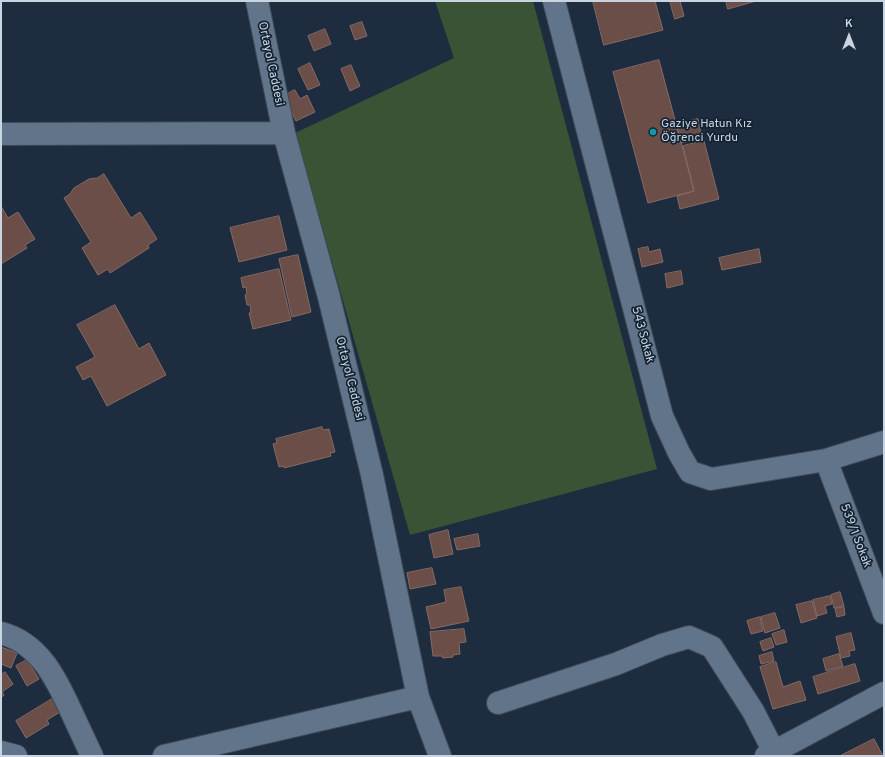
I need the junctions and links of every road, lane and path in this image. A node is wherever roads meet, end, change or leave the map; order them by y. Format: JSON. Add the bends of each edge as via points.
{"nodes":[{"id":1,"x":257,"y":1,"type":"edge"},
{"id":2,"x":554,"y":1,"type":"edge"},
{"id":3,"x":284,"y":133,"type":"junction"},
{"id":4,"x":1,"y":134,"type":"edge"},
{"id":5,"x":884,"y":442,"type":"edge"},
{"id":6,"x":826,"y":460,"type":"junction"},
{"id":7,"x":884,"y":613,"type":"edge"},
{"id":8,"x":1,"y":633,"type":"edge"},
{"id":9,"x":884,"y":692,"type":"edge"},
{"id":10,"x":418,"y":697,"type":"junction"},
{"id":11,"x":498,"y":703,"type":"dead end"},
{"id":12,"x":1,"y":752,"type":"edge"},
{"id":13,"x":770,"y":754,"type":"edge"},
{"id":14,"x":16,"y":756,"type":"edge"},
{"id":15,"x":92,"y":756,"type":"edge"},
{"id":16,"x":164,"y":756,"type":"edge"},
{"id":17,"x":440,"y":756,"type":"edge"}],
"edges":[{"from":1,"to":3,"type":"street","name":"Ortayol Caddesi"},
{"from":2,"to":6,"type":"street","name":"543 Sokak","via":[[662,416],[682,460],[690,472],[711,479]]},
{"from":3,"to":4,"type":"street"},
{"from":3,"to":10,"type":"street","name":"Ortayol Caddesi","via":[[329,297],[370,467]]},
{"from":5,"to":6,"type":"street","name":"543 Sokak"},
{"from":6,"to":7,"type":"street","name":"539/1 Sokak"},
{"from":8,"to":15,"type":"street","via":[[23,642],[37,653],[50,669]]},
{"from":9,"to":13,"type":"street"},
{"from":10,"to":16,"type":"street"},
{"from":10,"to":17,"type":"street","name":"Ortayol Caddesi"},
{"from":11,"to":13,"type":"street","via":[[689,637],[712,647],[753,712]]},
{"from":12,"to":14,"type":"street"}]}
